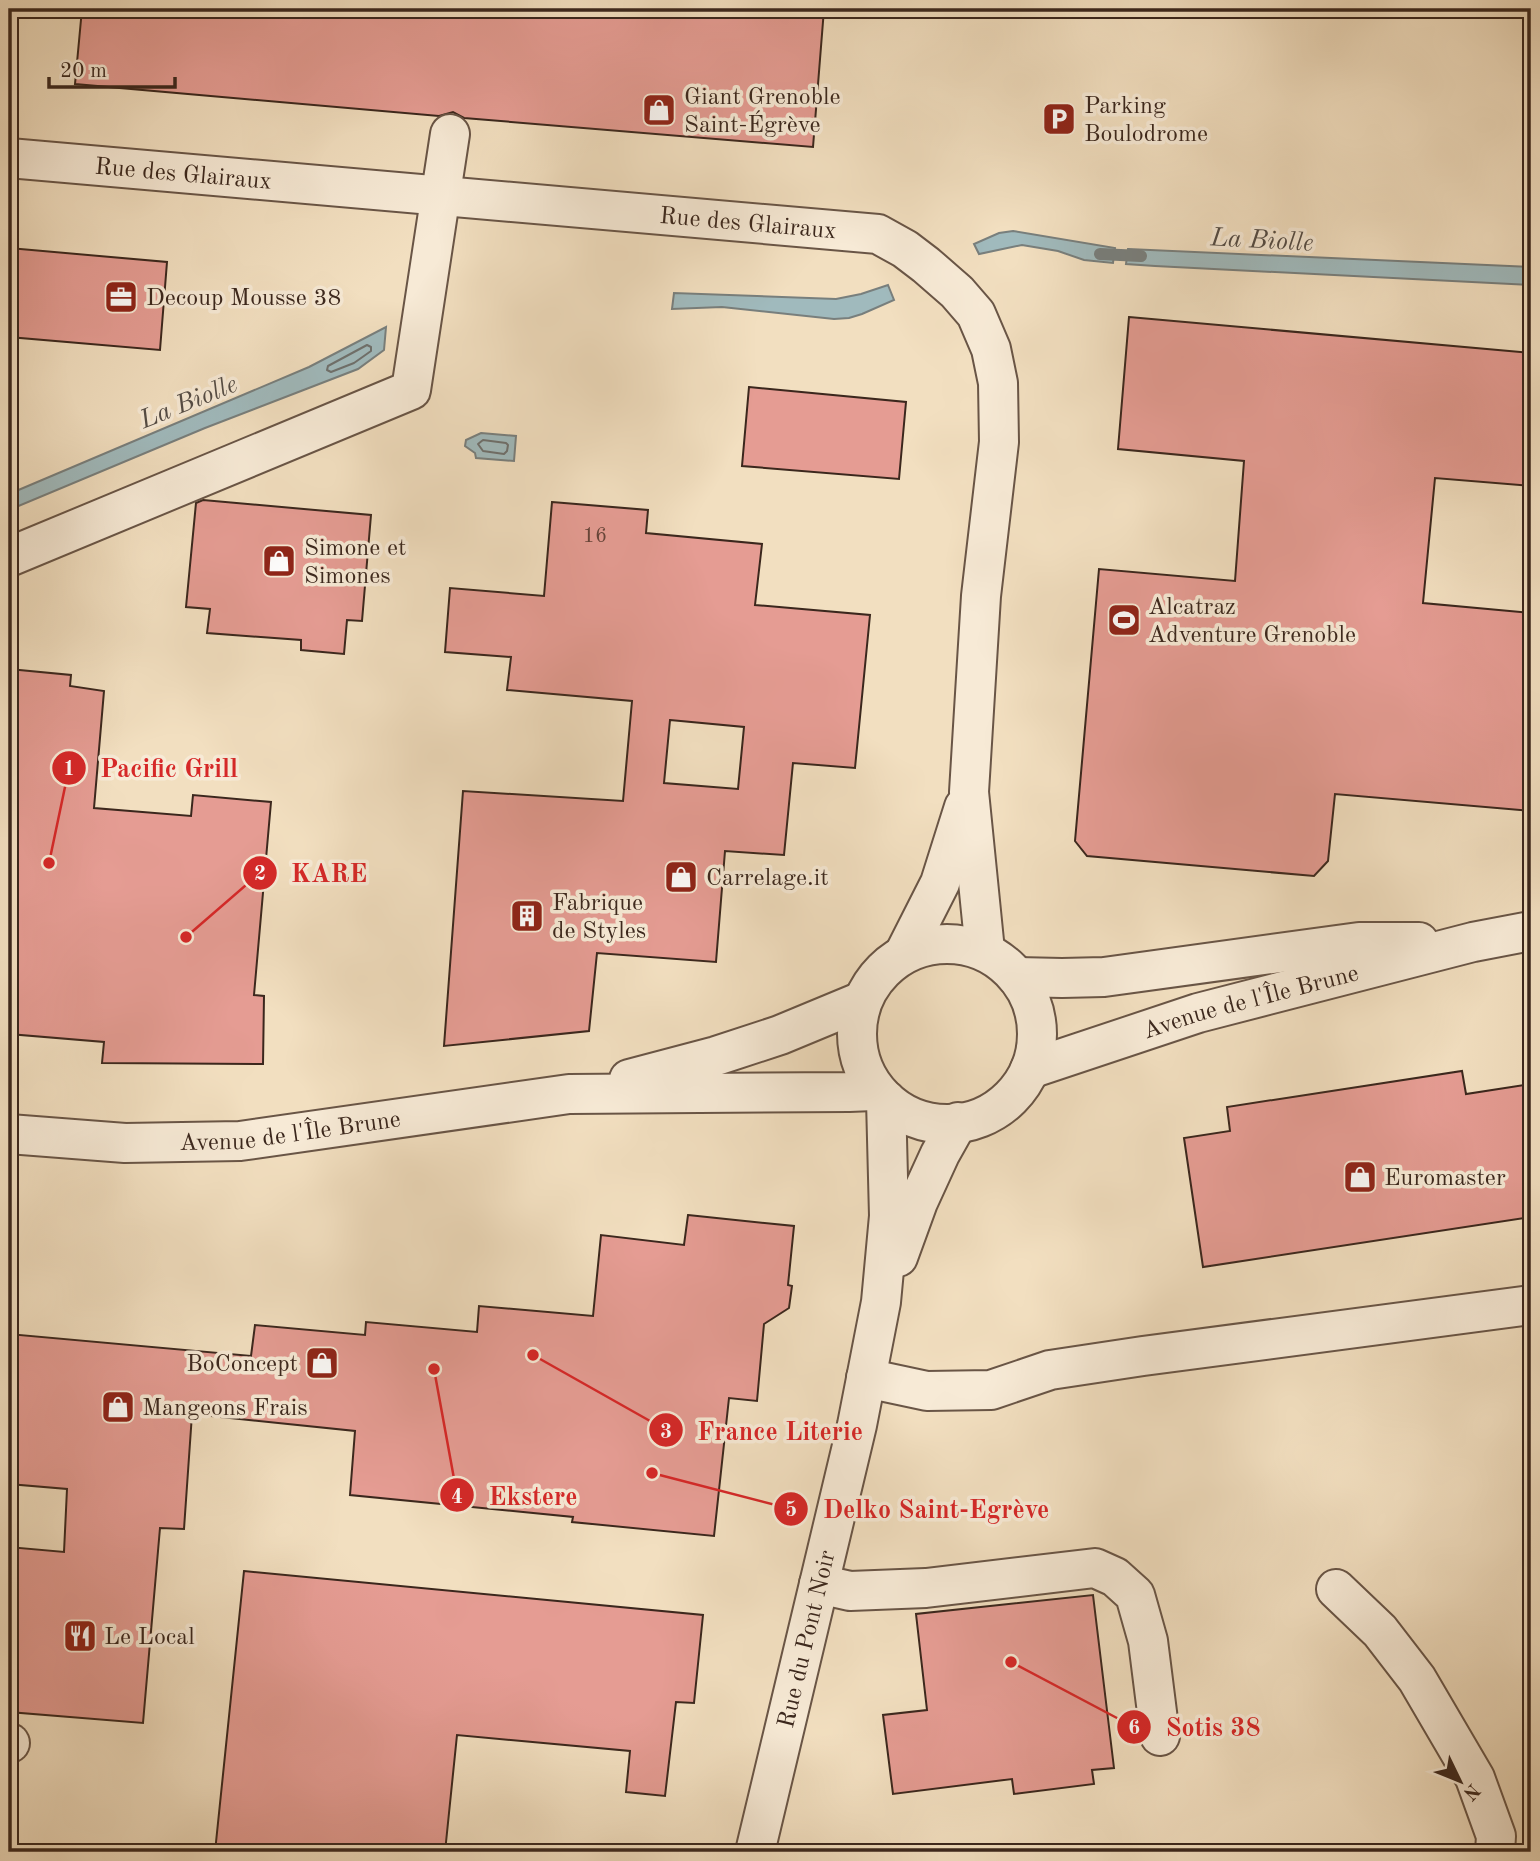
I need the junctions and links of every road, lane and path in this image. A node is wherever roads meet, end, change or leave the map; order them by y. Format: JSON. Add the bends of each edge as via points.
{"nodes":[{"id":1,"x":450,"y":134,"type":"dead end"},
{"id":2,"x":9,"y":158,"type":"edge"},
{"id":3,"x":440,"y":196,"type":"junction"},
{"id":4,"x":9,"y":557,"type":"edge"},
{"id":5,"x":969,"y":792,"type":"junction"},
{"id":6,"x":1531,"y":931,"type":"edge"},
{"id":7,"x":1474,"y":942,"type":"junction"},
{"id":8,"x":985,"y":951,"type":"junction"},
{"id":9,"x":904,"y":954,"type":"junction"},
{"id":10,"x":1017,"y":977,"type":"junction"},
{"id":11,"x":862,"y":1001,"type":"junction"},
{"id":12,"x":1030,"y":1069,"type":"junction"},
{"id":13,"x":569,"y":1094,"type":"junction"},
{"id":14,"x":880,"y":1096,"type":"junction"},
{"id":15,"x":958,"y":1122,"type":"junction"},
{"id":16,"x":9,"y":1134,"type":"edge"},
{"id":17,"x":881,"y":1302,"type":"junction"},
{"id":18,"x":1531,"y":1305,"type":"edge"},
{"id":19,"x":866,"y":1378,"type":"junction"},
{"id":20,"x":819,"y":1584,"type":"junction"},
{"id":21,"x":1336,"y":1589,"type":"dead end"},
{"id":22,"x":1160,"y":1736,"type":"dead end"},
{"id":23,"x":755,"y":1852,"type":"edge"},
{"id":24,"x":1495,"y":1852,"type":"edge"}],
"edges":[{"from":1,"to":3,"type":"street"},
{"from":2,"to":3,"type":"street","name":"Rue des Glairaux"},
{"from":3,"to":4,"type":"street","via":[[411,390]]},
{"from":3,"to":5,"type":"street","name":"Rue des Glairaux","via":[[878,234],[905,249],[957,292],[976,314],[991,349],[998,383],[999,442],[981,596]]},
{"from":5,"to":8,"type":"street","name":"Rue des Glairaux"},
{"from":5,"to":9,"type":"street","name":"Rue des Glairaux","via":[[940,883]]},
{"from":6,"to":7,"type":"street","name":"Avenue de l'Île Brune"},
{"from":7,"to":10,"type":"street","name":"Avenue de l'Île Brune","via":[[1359,942],[1104,977]]},
{"from":7,"to":12,"type":"street","name":"Avenue de l'Île Brune","via":[[1198,1013]]},
{"from":8,"to":9,"type":"street","via":[[957,943],[930,945]]},
{"from":8,"to":10,"type":"street"},
{"from":9,"to":11,"type":"street","via":[[879,973]]},
{"from":10,"to":12,"type":"street","via":[[1031,998],[1037,1021]]},
{"from":11,"to":13,"type":"street","name":"Avenue de l'Île Brune","via":[[716,1056]]},
{"from":11,"to":14,"type":"street","via":[[856,1026],[858,1053]]},
{"from":12,"to":15,"type":"street","via":[[1003,1104],[979,1119]]},
{"from":13,"to":14,"type":"street","name":"Avenue de l'Île Brune","via":[[849,1092]]},
{"from":13,"to":16,"type":"street","name":"Avenue de l'Île Brune","via":[[240,1142],[125,1143]]},
{"from":14,"to":15,"type":"street","via":[[922,1121]]},
{"from":14,"to":17,"type":"street","name":"Rue du Pont Noir","via":[[889,1216]]},
{"from":15,"to":17,"type":"street","name":"Rue du Pont Noir","via":[[918,1202]]},
{"from":17,"to":19,"type":"street","name":"Rue du Pont Noir"},
{"from":18,"to":19,"type":"street","via":[[1049,1370],[991,1390],[927,1391]]},
{"from":19,"to":20,"type":"street","name":"Rue du Pont Noir"},
{"from":20,"to":22,"type":"street","via":[[850,1591],[926,1588],[1095,1568],[1115,1577],[1135,1595],[1148,1641]]},
{"from":20,"to":23,"type":"street","name":"Rue du Pont Noir"},
{"from":21,"to":24,"type":"street","via":[[1380,1630],[1417,1679],[1475,1777],[1496,1836]]}]}
